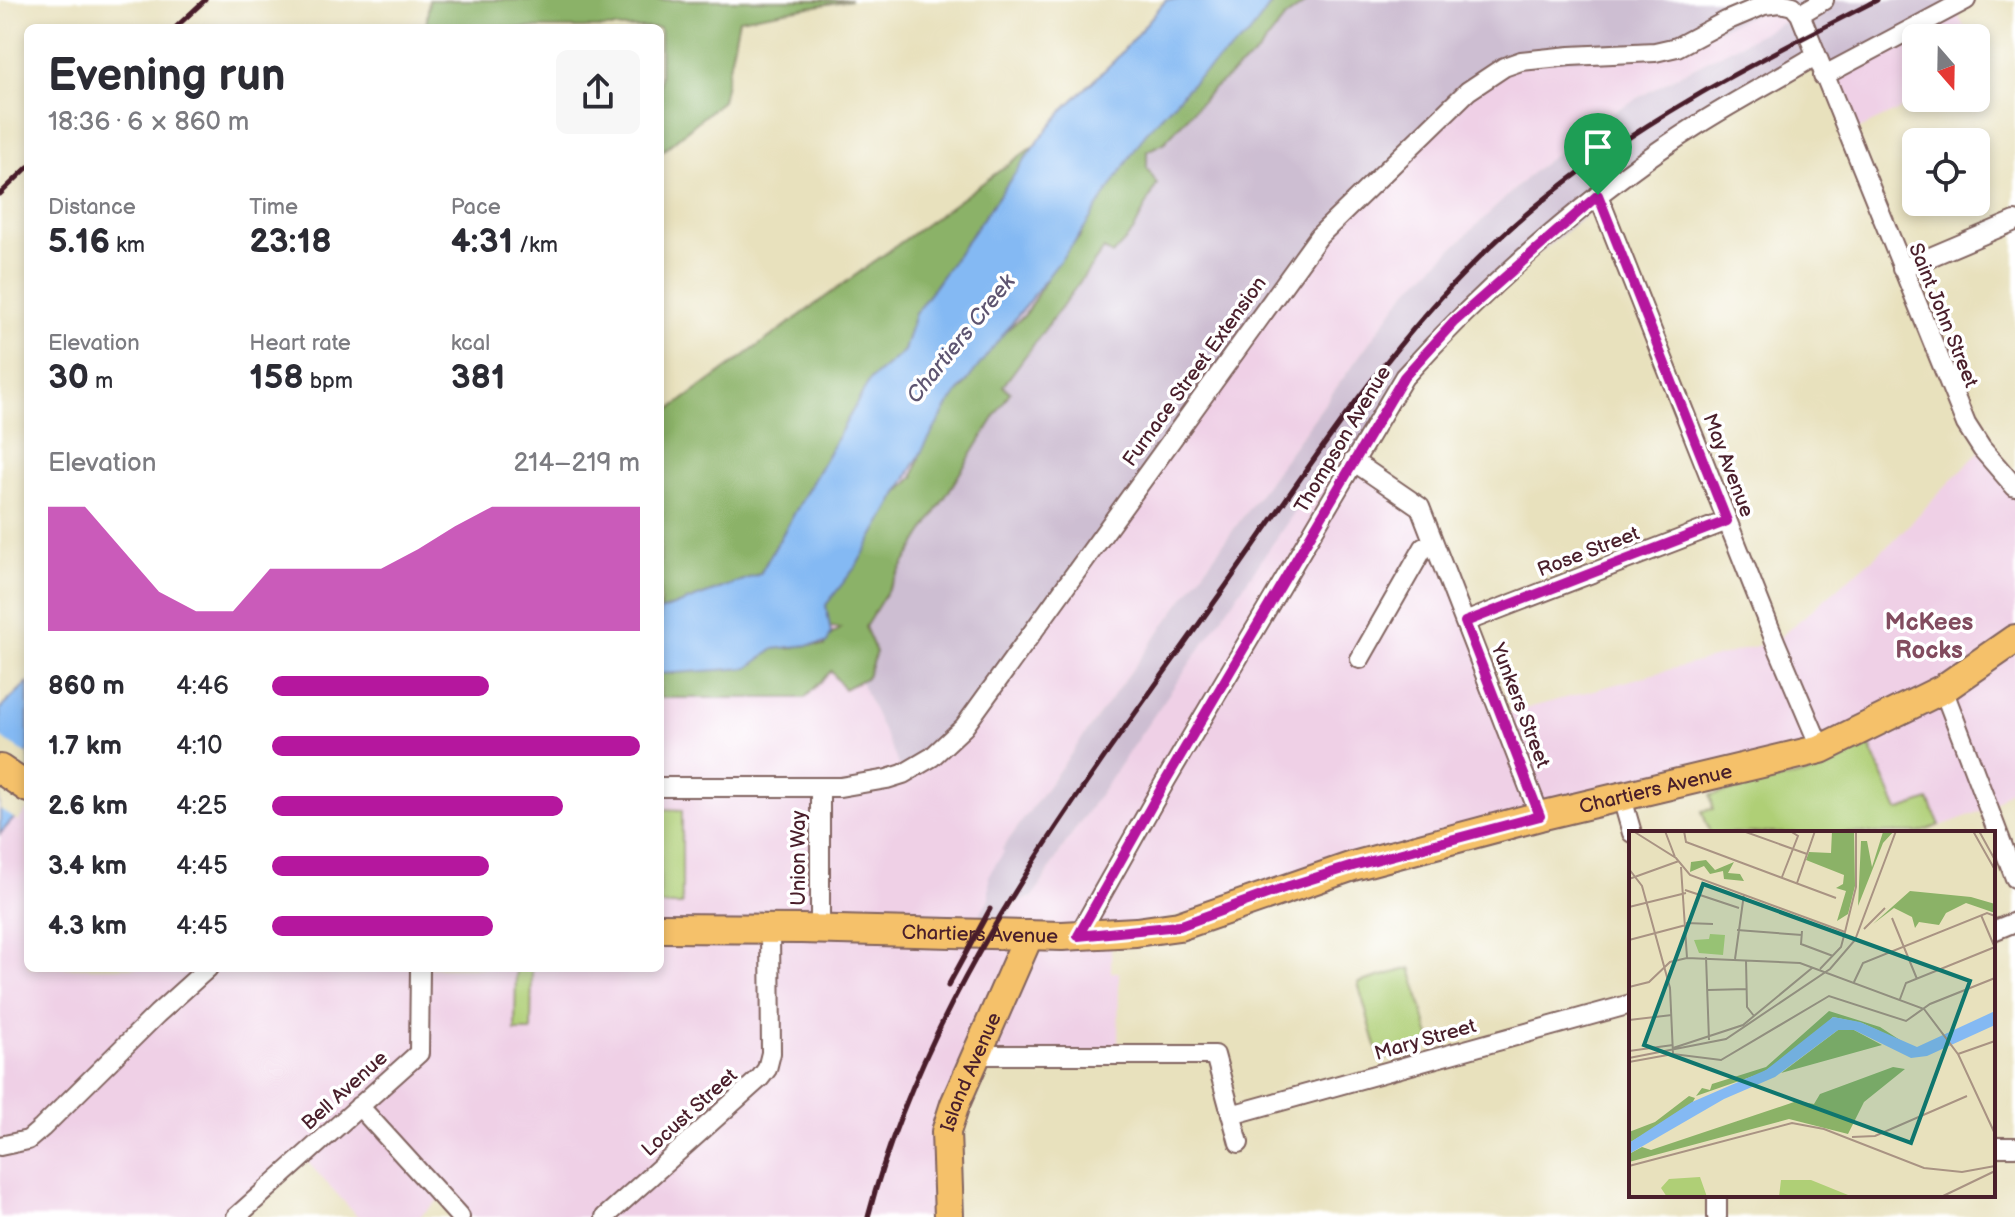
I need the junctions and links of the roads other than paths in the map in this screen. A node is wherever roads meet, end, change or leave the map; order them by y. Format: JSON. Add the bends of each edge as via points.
{"nodes":[{"id":1,"x":1824,"y":0,"type":"edge"},
{"id":2,"x":1966,"y":0,"type":"edge"},
{"id":3,"x":1800,"y":14,"type":"junction"},
{"id":4,"x":1815,"y":56,"type":"junction"},
{"id":5,"x":1823,"y":76,"type":"junction"},
{"id":6,"x":1598,"y":195,"type":"junction"},
{"id":7,"x":2015,"y":221,"type":"edge"},
{"id":8,"x":1902,"y":269,"type":"junction"},
{"id":9,"x":1353,"y":461,"type":"junction"},
{"id":10,"x":2015,"y":487,"type":"edge"},
{"id":11,"x":1727,"y":521,"type":"junction"},
{"id":12,"x":1434,"y":543,"type":"junction"},
{"id":13,"x":1465,"y":622,"type":"junction"},
{"id":14,"x":2015,"y":639,"type":"edge"},
{"id":15,"x":1360,"y":659,"type":"dead end"},
{"id":16,"x":1943,"y":689,"type":"junction"},
{"id":17,"x":1821,"y":749,"type":"junction"},
{"id":18,"x":0,"y":769,"type":"edge"},
{"id":19,"x":24,"y":785,"type":"edge"},
{"id":20,"x":664,"y":787,"type":"edge"},
{"id":21,"x":820,"y":787,"type":"junction"},
{"id":22,"x":1622,"y":798,"type":"junction"},
{"id":23,"x":1540,"y":816,"type":"junction"},
{"id":24,"x":1631,"y":831,"type":"edge"},
{"id":25,"x":2015,"y":878,"type":"edge"},
{"id":26,"x":2015,"y":922,"type":"edge"},
{"id":27,"x":664,"y":928,"type":"edge"},
{"id":28,"x":770,"y":928,"type":"junction"},
{"id":29,"x":820,"y":929,"type":"junction"},
{"id":30,"x":1995,"y":930,"type":"edge"},
{"id":31,"x":1029,"y":935,"type":"junction"},
{"id":32,"x":1078,"y":936,"type":"junction"},
{"id":33,"x":204,"y":972,"type":"edge"},
{"id":34,"x":420,"y":972,"type":"edge"},
{"id":35,"x":1629,"y":1005,"type":"edge"},
{"id":36,"x":976,"y":1055,"type":"junction"},
{"id":37,"x":359,"y":1106,"type":"junction"},
{"id":38,"x":1231,"y":1115,"type":"junction"},
{"id":39,"x":1239,"y":1143,"type":"dead end"},
{"id":40,"x":0,"y":1146,"type":"edge"},
{"id":41,"x":236,"y":1217,"type":"edge"},
{"id":42,"x":460,"y":1217,"type":"edge"},
{"id":43,"x":605,"y":1217,"type":"edge"},
{"id":44,"x":949,"y":1217,"type":"edge"}],
"edges":[{"from":1,"to":3,"type":"street"},
{"from":2,"to":5,"type":"street"},
{"from":3,"to":4,"type":"street","name":"Saint John Street"},
{"from":3,"to":21,"type":"street","name":"Furnace Street Extension","via":[[1793,6],[1764,5],[1677,47],[1521,61],[1468,91],[1319,236],[964,727],[932,757],[903,774]]},
{"from":4,"to":5,"type":"street","name":"Saint John Street"},
{"from":4,"to":6,"type":"street","name":"Thompson Avenue","via":[[1699,124]]},
{"from":5,"to":8,"type":"street","name":"Saint John Street"},
{"from":6,"to":9,"type":"street","name":"Thompson Avenue","via":[[1454,322],[1404,377]]},
{"from":6,"to":11,"type":"street","name":"May Avenue"},
{"from":7,"to":8,"type":"street"},
{"from":8,"to":10,"type":"street","name":"Saint John Street","via":[[1966,424]]},
{"from":9,"to":12,"type":"street","name":"Yunkers Street","via":[[1420,507]]},
{"from":9,"to":32,"type":"street","name":"Thompson Avenue"},
{"from":11,"to":13,"type":"street","name":"Rose Street"},
{"from":11,"to":17,"type":"street","name":"May Avenue"},
{"from":12,"to":13,"type":"street","name":"Yunkers Street"},
{"from":12,"to":15,"type":"street","via":[[1424,547]]},
{"from":13,"to":23,"type":"street","name":"Yunkers Street"},
{"from":14,"to":16,"type":"main road","name":"Chartiers Avenue"},
{"from":16,"to":17,"type":"main road","name":"Chartiers Avenue"},
{"from":16,"to":25,"type":"street"},
{"from":17,"to":22,"type":"main road","name":"Chartiers Avenue"},
{"from":18,"to":19,"type":"main road"},
{"from":20,"to":21,"type":"street","name":"Furnace Street Extension"},
{"from":21,"to":29,"type":"street","name":"Union Way"},
{"from":22,"to":23,"type":"main road","name":"Chartiers Avenue"},
{"from":22,"to":24,"type":"street"},
{"from":23,"to":32,"type":"main road","name":"Chartiers Avenue","via":[[1353,866],[1179,926]]},
{"from":26,"to":30,"type":"street"},
{"from":27,"to":28,"type":"main road","name":"Chartiers Avenue"},
{"from":28,"to":29,"type":"main road","name":"Chartiers Avenue"},
{"from":28,"to":43,"type":"street","name":"Locust Street","via":[[767,1069]]},
{"from":29,"to":31,"type":"main road","name":"Chartiers Avenue"},
{"from":31,"to":32,"type":"main road","name":"Chartiers Avenue"},
{"from":31,"to":36,"type":"main road","name":"Island Avenue"},
{"from":33,"to":40,"type":"street","via":[[28,1140]]},
{"from":34,"to":37,"type":"street","name":"Bell Avenue","via":[[419,1053]]},
{"from":35,"to":38,"type":"street","name":"Mary Street"},
{"from":36,"to":38,"type":"street","via":[[1215,1055]]},
{"from":36,"to":44,"type":"main road","name":"Island Avenue","via":[[946,1132]]},
{"from":37,"to":41,"type":"street","name":"Bell Avenue"},
{"from":37,"to":42,"type":"street"},
{"from":38,"to":39,"type":"street"}]}
